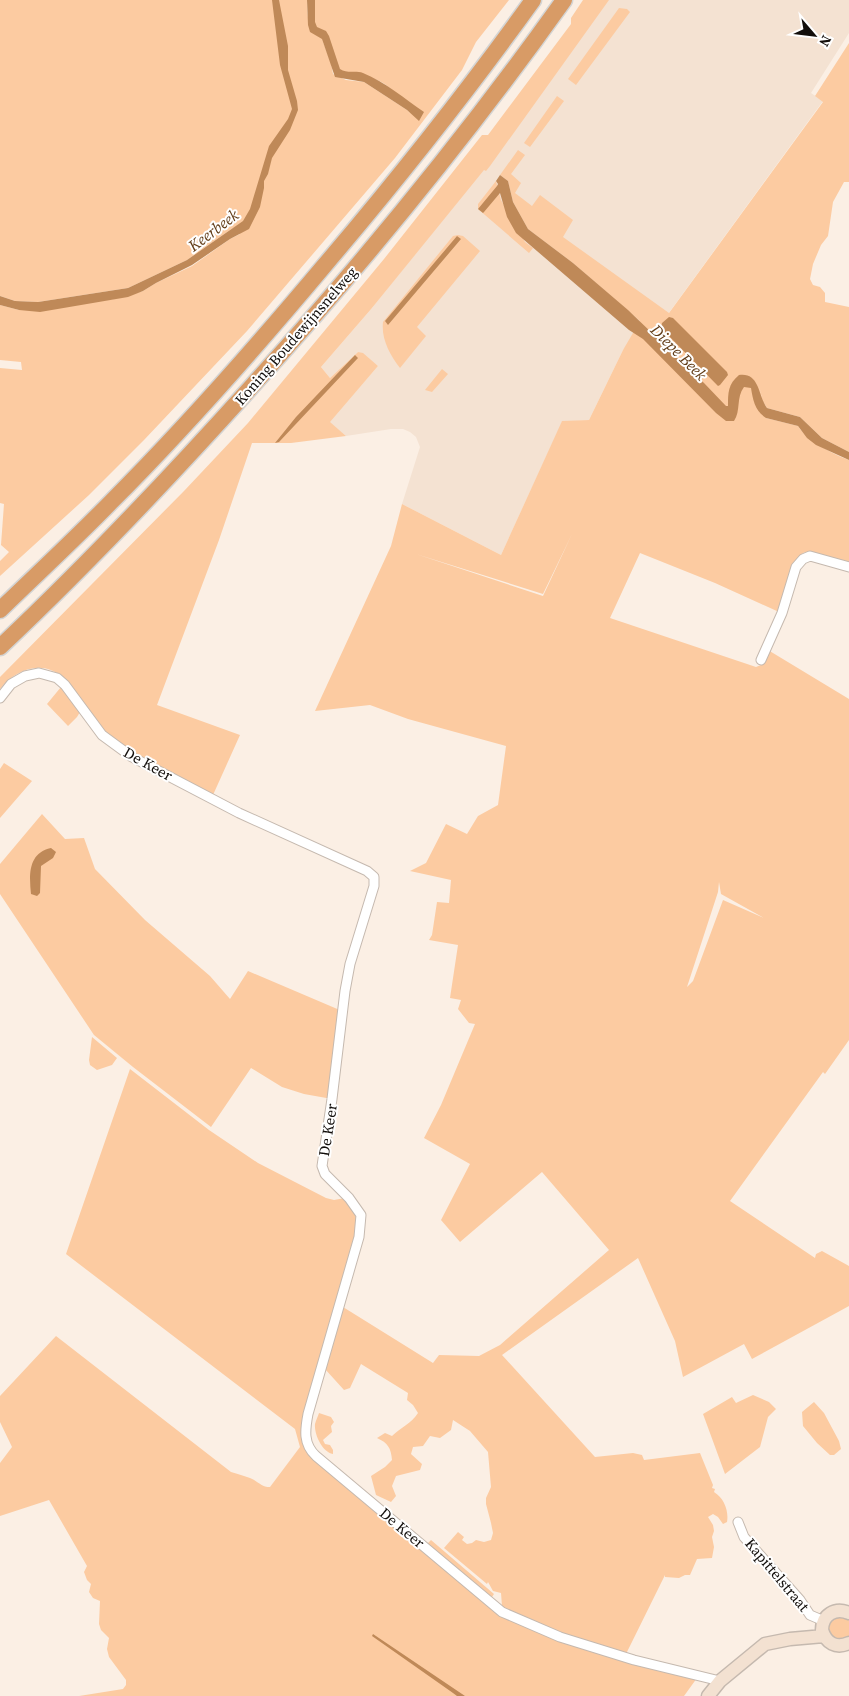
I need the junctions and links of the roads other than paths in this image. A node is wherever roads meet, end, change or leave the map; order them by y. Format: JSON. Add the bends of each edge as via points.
{"nodes":[{"id":1,"x":533,"y":0,"type":"edge"},
{"id":2,"x":564,"y":0,"type":"edge"},
{"id":3,"x":849,"y":567,"type":"edge"},
{"id":4,"x":0,"y":610,"type":"edge"},
{"id":5,"x":0,"y":647,"type":"edge"},
{"id":6,"x":761,"y":660,"type":"dead end"},
{"id":7,"x":0,"y":698,"type":"edge"},
{"id":8,"x":738,"y":1522,"type":"dead end"},
{"id":9,"x":847,"y":1608,"type":"edge"},
{"id":10,"x":823,"y":1628,"type":"junction"},
{"id":11,"x":849,"y":1643,"type":"edge"},
{"id":12,"x":720,"y":1682,"type":"junction"},
{"id":13,"x":708,"y":1696,"type":"edge"}],
"edges":[{"from":1,"to":4,"type":"highway","name":"Koning Boudewijnsnelweg","via":[[391,186],[268,334],[118,496]]},
{"from":2,"to":5,"type":"highway","name":"Koning Boudewijnsnelweg","via":[[410,202],[299,333],[132,516]]},
{"from":3,"to":6,"type":"street","via":[[810,556],[798,563],[782,613]]},
{"from":7,"to":12,"type":"street","name":"De Keer","via":[[11,684],[25,676],[39,673],[57,678],[102,735],[132,757],[239,814],[374,877],[345,991],[322,1166],[361,1215],[359,1237],[308,1414],[305,1433],[308,1447],[502,1612],[560,1637]]},
{"from":8,"to":10,"type":"street","name":"Kapittelstraat","via":[[744,1537]]},
{"from":9,"to":10,"type":"street","via":[[832,1612],[826,1617]]},
{"from":10,"to":11,"type":"street","via":[[833,1645]]},
{"from":10,"to":12,"type":"street","via":[[765,1644]]},
{"from":12,"to":13,"type":"street"}]}
